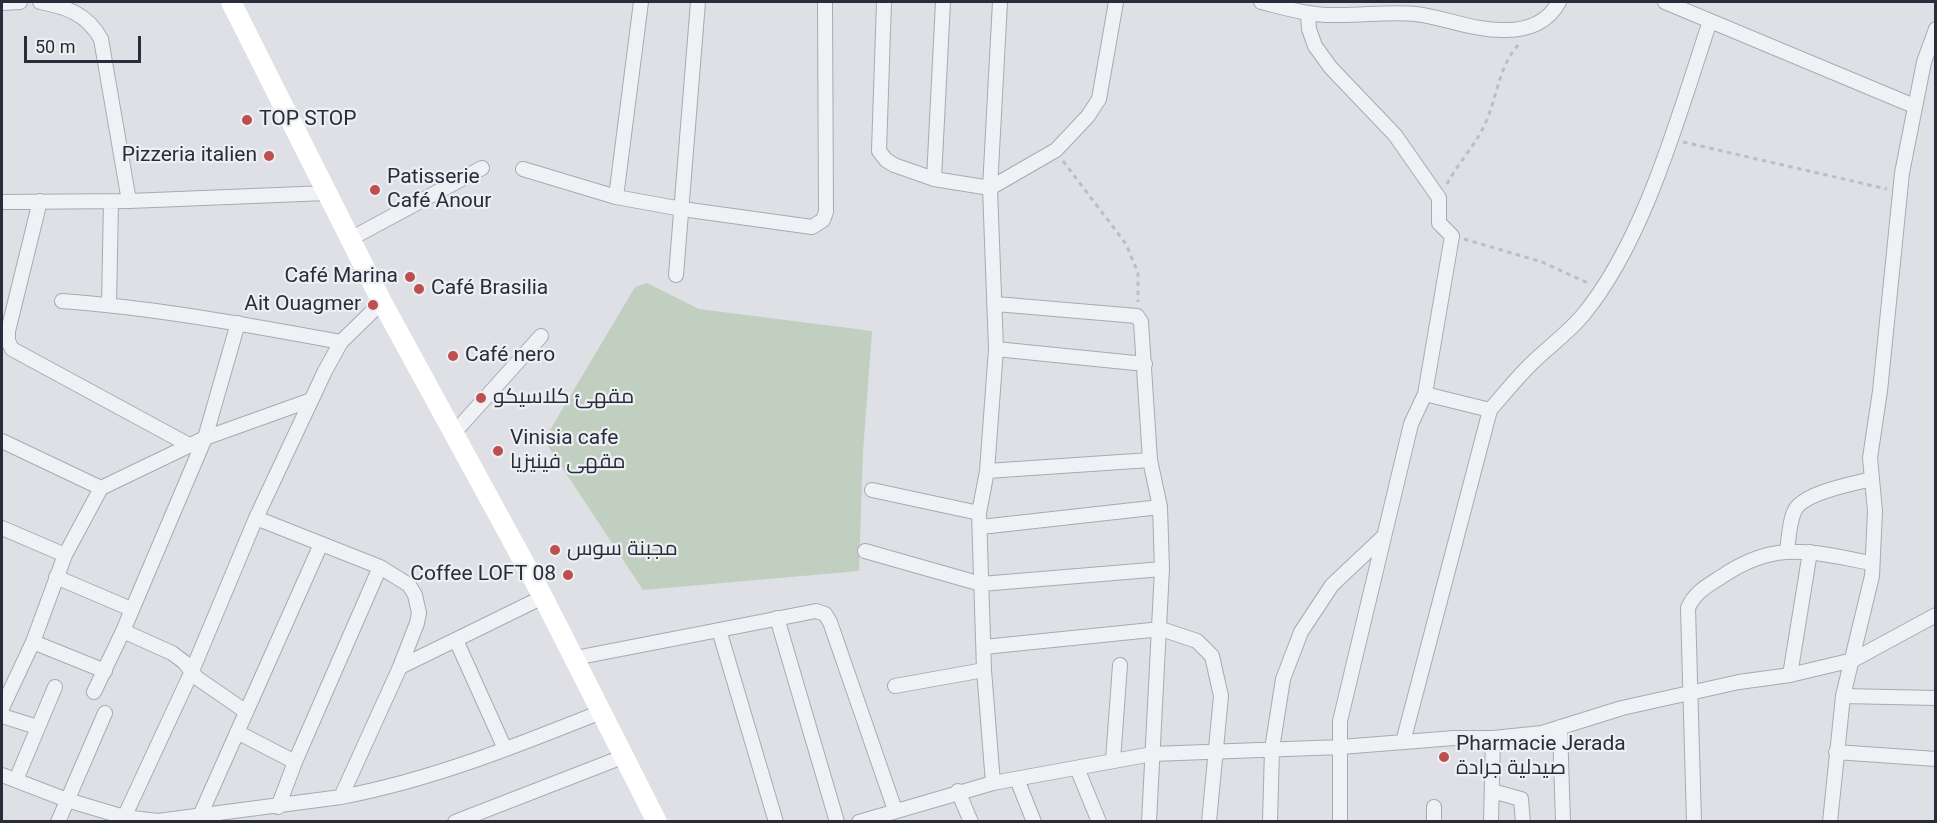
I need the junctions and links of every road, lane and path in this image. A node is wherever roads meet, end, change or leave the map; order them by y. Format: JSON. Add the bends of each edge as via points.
{"nodes":[{"id":1,"x":20,"y":2,"type":"edge"},
{"id":2,"x":40,"y":2,"type":"edge"},
{"id":3,"x":231,"y":2,"type":"edge"},
{"id":4,"x":641,"y":2,"type":"edge"},
{"id":5,"x":698,"y":2,"type":"edge"},
{"id":6,"x":825,"y":2,"type":"edge"},
{"id":7,"x":884,"y":2,"type":"edge"},
{"id":8,"x":943,"y":2,"type":"edge"},
{"id":9,"x":1000,"y":2,"type":"edge"},
{"id":10,"x":1116,"y":2,"type":"edge"},
{"id":11,"x":1261,"y":2,"type":"edge"},
{"id":12,"x":1559,"y":2,"type":"edge"},
{"id":13,"x":1665,"y":2,"type":"edge"},
{"id":14,"x":2,"y":3,"type":"edge"},
{"id":15,"x":1308,"y":14,"type":"junction"},
{"id":16,"x":1710,"y":21,"type":"junction"},
{"id":17,"x":1538,"y":24,"type":"junction"},
{"id":18,"x":1935,"y":29,"type":"edge"},
{"id":19,"x":1914,"y":106,"type":"junction"},
{"id":20,"x":1670,"y":140,"type":"junction"},
{"id":21,"x":1056,"y":150,"type":"junction"},
{"id":22,"x":482,"y":168,"type":"dead end"},
{"id":23,"x":523,"y":169,"type":"dead end"},
{"id":24,"x":934,"y":179,"type":"junction"},
{"id":25,"x":990,"y":188,"type":"junction"},
{"id":26,"x":1900,"y":192,"type":"junction"},
{"id":27,"x":327,"y":193,"type":"junction"},
{"id":28,"x":616,"y":197,"type":"junction"},
{"id":29,"x":1439,"y":198,"type":"junction"},
{"id":30,"x":40,"y":201,"type":"junction"},
{"id":31,"x":111,"y":201,"type":"junction"},
{"id":32,"x":129,"y":201,"type":"junction"},
{"id":33,"x":2,"y":202,"type":"edge"},
{"id":34,"x":682,"y":209,"type":"junction"},
{"id":35,"x":1452,"y":236,"type":"junction"},
{"id":36,"x":350,"y":239,"type":"junction"},
{"id":37,"x":676,"y":275,"type":"dead end"},
{"id":38,"x":1599,"y":289,"type":"junction"},
{"id":39,"x":62,"y":301,"type":"dead end"},
{"id":40,"x":382,"y":302,"type":"junction"},
{"id":41,"x":996,"y":304,"type":"junction"},
{"id":42,"x":109,"y":305,"type":"junction"},
{"id":43,"x":1137,"y":316,"type":"junction"},
{"id":44,"x":238,"y":323,"type":"junction"},
{"id":45,"x":541,"y":336,"type":"dead end"},
{"id":46,"x":341,"y":342,"type":"junction"},
{"id":47,"x":996,"y":349,"type":"junction"},
{"id":48,"x":1145,"y":364,"type":"junction"},
{"id":49,"x":1425,"y":394,"type":"junction"},
{"id":50,"x":311,"y":400,"type":"junction"},
{"id":51,"x":1490,"y":410,"type":"junction"},
{"id":52,"x":453,"y":434,"type":"junction"},
{"id":53,"x":205,"y":438,"type":"junction"},
{"id":54,"x":2,"y":441,"type":"edge"},
{"id":55,"x":189,"y":445,"type":"junction"},
{"id":56,"x":1150,"y":460,"type":"junction"},
{"id":57,"x":987,"y":471,"type":"junction"},
{"id":58,"x":1872,"y":479,"type":"junction"},
{"id":59,"x":101,"y":488,"type":"junction"},
{"id":60,"x":872,"y":490,"type":"dead end"},
{"id":61,"x":1160,"y":507,"type":"junction"},
{"id":62,"x":256,"y":518,"type":"junction"},
{"id":63,"x":980,"y":520,"type":"junction"},
{"id":64,"x":2,"y":528,"type":"edge"},
{"id":65,"x":1383,"y":537,"type":"junction"},
{"id":66,"x":321,"y":544,"type":"junction"},
{"id":67,"x":865,"y":550,"type":"dead end"},
{"id":68,"x":1787,"y":550,"type":"junction"},
{"id":69,"x":1810,"y":552,"type":"junction"},
{"id":70,"x":65,"y":555,"type":"junction"},
{"id":71,"x":1872,"y":563,"type":"junction"},
{"id":72,"x":380,"y":567,"type":"junction"},
{"id":73,"x":1162,"y":569,"type":"junction"},
{"id":74,"x":56,"y":578,"type":"junction"},
{"id":75,"x":981,"y":584,"type":"junction"},
{"id":76,"x":543,"y":597,"type":"junction"},
{"id":77,"x":131,"y":609,"type":"junction"},
{"id":78,"x":1935,"y":615,"type":"edge"},
{"id":79,"x":777,"y":618,"type":"junction"},
{"id":80,"x":1161,"y":629,"type":"junction"},
{"id":81,"x":719,"y":630,"type":"junction"},
{"id":82,"x":123,"y":631,"type":"junction"},
{"id":83,"x":456,"y":640,"type":"junction"},
{"id":84,"x":33,"y":642,"type":"junction"},
{"id":85,"x":984,"y":647,"type":"junction"},
{"id":86,"x":575,"y":658,"type":"junction"},
{"id":87,"x":1853,"y":660,"type":"junction"},
{"id":88,"x":1120,"y":665,"type":"dead end"},
{"id":89,"x":400,"y":667,"type":"junction"},
{"id":90,"x":984,"y":670,"type":"junction"},
{"id":91,"x":105,"y":671,"type":"junction"},
{"id":92,"x":192,"y":671,"type":"junction"},
{"id":93,"x":1790,"y":675,"type":"junction"},
{"id":94,"x":55,"y":687,"type":"dead end"},
{"id":95,"x":895,"y":687,"type":"dead end"},
{"id":96,"x":94,"y":692,"type":"dead end"},
{"id":97,"x":1690,"y":693,"type":"junction"},
{"id":98,"x":1844,"y":696,"type":"junction"},
{"id":99,"x":1935,"y":698,"type":"edge"},
{"id":100,"x":2,"y":708,"type":"edge"},
{"id":101,"x":245,"y":711,"type":"junction"},
{"id":102,"x":601,"y":712,"type":"junction"},
{"id":103,"x":105,"y":713,"type":"dead end"},
{"id":104,"x":2,"y":716,"type":"edge"},
{"id":105,"x":37,"y":727,"type":"junction"},
{"id":106,"x":1560,"y":727,"type":"junction"},
{"id":107,"x":237,"y":732,"type":"junction"},
{"id":108,"x":1493,"y":738,"type":"junction"},
{"id":109,"x":1403,"y":742,"type":"junction"},
{"id":110,"x":1341,"y":747,"type":"junction"},
{"id":111,"x":505,"y":749,"type":"junction"},
{"id":112,"x":1272,"y":749,"type":"junction"},
{"id":113,"x":1836,"y":752,"type":"junction"},
{"id":114,"x":1216,"y":753,"type":"junction"},
{"id":115,"x":1152,"y":754,"type":"junction"},
{"id":116,"x":625,"y":756,"type":"junction"},
{"id":117,"x":1935,"y":759,"type":"edge"},
{"id":118,"x":1113,"y":760,"type":"junction"},
{"id":119,"x":295,"y":762,"type":"junction"},
{"id":120,"x":1077,"y":768,"type":"junction"},
{"id":121,"x":2,"y":775,"type":"edge"},
{"id":122,"x":1017,"y":779,"type":"junction"},
{"id":123,"x":16,"y":780,"type":"junction"},
{"id":124,"x":993,"y":783,"type":"junction"},
{"id":125,"x":958,"y":791,"type":"junction"},
{"id":126,"x":1491,"y":791,"type":"junction"},
{"id":127,"x":341,"y":797,"type":"junction"},
{"id":128,"x":67,"y":800,"type":"junction"},
{"id":129,"x":278,"y":807,"type":"junction"},
{"id":130,"x":895,"y":810,"type":"junction"},
{"id":131,"x":199,"y":818,"type":"junction"},
{"id":132,"x":123,"y":819,"type":"edge"},
{"id":133,"x":652,"y":820,"type":"edge"},
{"id":134,"x":58,"y":822,"type":"edge"},
{"id":135,"x":455,"y":822,"type":"edge"},
{"id":136,"x":776,"y":822,"type":"edge"},
{"id":137,"x":837,"y":822,"type":"edge"},
{"id":138,"x":859,"y":822,"type":"edge"},
{"id":139,"x":971,"y":822,"type":"edge"},
{"id":140,"x":1034,"y":822,"type":"edge"},
{"id":141,"x":1099,"y":822,"type":"edge"},
{"id":142,"x":1149,"y":822,"type":"edge"},
{"id":143,"x":1209,"y":822,"type":"edge"},
{"id":144,"x":1270,"y":822,"type":"edge"},
{"id":145,"x":1341,"y":822,"type":"edge"},
{"id":146,"x":1491,"y":822,"type":"edge"},
{"id":147,"x":1523,"y":822,"type":"edge"},
{"id":148,"x":1563,"y":822,"type":"edge"},
{"id":149,"x":1694,"y":822,"type":"edge"},
{"id":150,"x":1830,"y":822,"type":"edge"}],
"edges":[{"from":1,"to":14,"type":"street"},
{"from":2,"to":32,"type":"street","via":[[80,14],[94,26],[101,39]]},
{"from":3,"to":27,"type":"main road"},
{"from":4,"to":28,"type":"street"},
{"from":5,"to":34,"type":"street"},
{"from":6,"to":34,"type":"street","via":[[823,220],[812,227]]},
{"from":7,"to":24,"type":"street","via":[[879,151],[894,165]]},
{"from":8,"to":24,"type":"street"},
{"from":9,"to":25,"type":"street"},
{"from":10,"to":21,"type":"street","via":[[1099,99],[1089,116]]},
{"from":11,"to":15,"type":"street"},
{"from":12,"to":17,"type":"street","via":[[1553,13]]},
{"from":13,"to":16,"type":"street"},
{"from":15,"to":17,"type":"street","via":[[1414,14],[1506,30]]},
{"from":15,"to":29,"type":"street","via":[[1316,46],[1331,68],[1395,135]]},
{"from":16,"to":19,"type":"street"},
{"from":16,"to":20,"type":"street"},
{"from":17,"to":29,"type":"path","via":[[1506,61],[1485,123]]},
{"from":18,"to":19,"type":"street"},
{"from":19,"to":26,"type":"street"},
{"from":20,"to":26,"type":"path"},
{"from":20,"to":38,"type":"street","via":[[1623,253]]},
{"from":21,"to":25,"type":"street"},
{"from":21,"to":43,"type":"path","via":[[1126,244],[1138,273]]},
{"from":22,"to":36,"type":"street"},
{"from":23,"to":28,"type":"street"},
{"from":24,"to":25,"type":"street"},
{"from":25,"to":41,"type":"street"},
{"from":26,"to":58,"type":"street","via":[[1870,458]]},
{"from":27,"to":32,"type":"street"},
{"from":27,"to":36,"type":"main road"},
{"from":28,"to":34,"type":"street"},
{"from":29,"to":35,"type":"street","via":[[1439,223]]},
{"from":30,"to":31,"type":"street"},
{"from":30,"to":33,"type":"street"},
{"from":30,"to":55,"type":"street","via":[[8,331],[12,349]]},
{"from":31,"to":32,"type":"street"},
{"from":31,"to":42,"type":"street"},
{"from":34,"to":37,"type":"street"},
{"from":35,"to":38,"type":"path","via":[[1542,262]]},
{"from":35,"to":49,"type":"street"},
{"from":36,"to":40,"type":"main road"},
{"from":38,"to":51,"type":"street","via":[[1583,315]]},
{"from":39,"to":42,"type":"street"},
{"from":40,"to":46,"type":"street"},
{"from":40,"to":52,"type":"main road"},
{"from":41,"to":43,"type":"street"},
{"from":41,"to":47,"type":"street"},
{"from":42,"to":44,"type":"street"},
{"from":43,"to":48,"type":"street"},
{"from":44,"to":46,"type":"street"},
{"from":44,"to":53,"type":"street"},
{"from":45,"to":52,"type":"street"},
{"from":46,"to":50,"type":"street"},
{"from":47,"to":48,"type":"street"},
{"from":47,"to":57,"type":"street"},
{"from":48,"to":56,"type":"street"},
{"from":49,"to":51,"type":"street"},
{"from":49,"to":65,"type":"street","via":[[1411,424]]},
{"from":50,"to":53,"type":"street"},
{"from":50,"to":62,"type":"street"},
{"from":51,"to":109,"type":"street"},
{"from":52,"to":76,"type":"main road"},
{"from":53,"to":55,"type":"street"},
{"from":53,"to":77,"type":"street"},
{"from":54,"to":59,"type":"street"},
{"from":55,"to":59,"type":"street"},
{"from":56,"to":57,"type":"street"},
{"from":56,"to":61,"type":"street"},
{"from":57,"to":63,"type":"street"},
{"from":58,"to":68,"type":"street","via":[[1814,495],[1797,506]]},
{"from":58,"to":71,"type":"street"},
{"from":59,"to":70,"type":"street"},
{"from":60,"to":63,"type":"street"},
{"from":61,"to":63,"type":"street"},
{"from":61,"to":73,"type":"street"},
{"from":62,"to":66,"type":"street"},
{"from":62,"to":92,"type":"street"},
{"from":63,"to":75,"type":"street"},
{"from":64,"to":70,"type":"street"},
{"from":65,"to":110,"type":"street","via":[[1340,721]]},
{"from":65,"to":112,"type":"street","via":[[1332,585],[1301,632],[1283,679]]},
{"from":66,"to":72,"type":"street"},
{"from":66,"to":101,"type":"street"},
{"from":67,"to":75,"type":"street"},
{"from":68,"to":69,"type":"street"},
{"from":68,"to":97,"type":"street","via":[[1743,562],[1694,595],[1688,608]]},
{"from":69,"to":71,"type":"street"},
{"from":69,"to":93,"type":"street"},
{"from":70,"to":74,"type":"street"},
{"from":71,"to":87,"type":"street"},
{"from":72,"to":89,"type":"street","via":[[409,585],[418,606],[417,623]]},
{"from":72,"to":119,"type":"street"},
{"from":73,"to":75,"type":"street"},
{"from":73,"to":80,"type":"street"},
{"from":74,"to":77,"type":"street"},
{"from":74,"to":84,"type":"street"},
{"from":75,"to":85,"type":"street"},
{"from":76,"to":83,"type":"street"},
{"from":76,"to":86,"type":"main road"},
{"from":77,"to":82,"type":"street"},
{"from":78,"to":87,"type":"street"},
{"from":79,"to":81,"type":"street"},
{"from":79,"to":130,"type":"street","via":[[816,610],[830,622]]},
{"from":79,"to":137,"type":"street"},
{"from":80,"to":85,"type":"street"},
{"from":80,"to":114,"type":"street","via":[[1197,641],[1212,656],[1221,696]]},
{"from":80,"to":115,"type":"street"},
{"from":81,"to":86,"type":"street"},
{"from":81,"to":136,"type":"street"},
{"from":82,"to":91,"type":"street"},
{"from":82,"to":92,"type":"street","via":[[172,653]]},
{"from":83,"to":89,"type":"street"},
{"from":83,"to":111,"type":"street"},
{"from":84,"to":91,"type":"street"},
{"from":84,"to":100,"type":"street"},
{"from":85,"to":90,"type":"street"},
{"from":86,"to":102,"type":"main road"},
{"from":87,"to":93,"type":"street"},
{"from":87,"to":98,"type":"street"},
{"from":88,"to":118,"type":"street"},
{"from":89,"to":127,"type":"street"},
{"from":90,"to":95,"type":"street"},
{"from":90,"to":124,"type":"street"},
{"from":91,"to":96,"type":"street"},
{"from":92,"to":101,"type":"street"},
{"from":92,"to":132,"type":"street"},
{"from":93,"to":97,"type":"street"},
{"from":94,"to":105,"type":"street"},
{"from":97,"to":106,"type":"street"},
{"from":97,"to":149,"type":"street"},
{"from":98,"to":99,"type":"street"},
{"from":98,"to":113,"type":"street"},
{"from":101,"to":107,"type":"street"},
{"from":102,"to":111,"type":"street"},
{"from":102,"to":116,"type":"main road"},
{"from":103,"to":128,"type":"street"},
{"from":104,"to":105,"type":"street"},
{"from":105,"to":123,"type":"street"},
{"from":106,"to":108,"type":"street","via":[[1542,733]]},
{"from":106,"to":148,"type":"street"},
{"from":107,"to":119,"type":"street"},
{"from":107,"to":131,"type":"street"},
{"from":108,"to":109,"type":"street"},
{"from":108,"to":126,"type":"street"},
{"from":109,"to":110,"type":"street"},
{"from":110,"to":112,"type":"street"},
{"from":110,"to":145,"type":"street"},
{"from":111,"to":127,"type":"street","via":[[396,787]]},
{"from":112,"to":114,"type":"street"},
{"from":112,"to":144,"type":"street"},
{"from":113,"to":117,"type":"street"},
{"from":113,"to":150,"type":"street"},
{"from":114,"to":115,"type":"street"},
{"from":114,"to":143,"type":"street"},
{"from":115,"to":118,"type":"street"},
{"from":115,"to":142,"type":"street"},
{"from":116,"to":133,"type":"main road"},
{"from":116,"to":135,"type":"street"},
{"from":118,"to":120,"type":"street"},
{"from":119,"to":129,"type":"street"},
{"from":120,"to":122,"type":"street"},
{"from":120,"to":141,"type":"street"},
{"from":121,"to":123,"type":"street"},
{"from":122,"to":124,"type":"street"},
{"from":122,"to":140,"type":"street"},
{"from":123,"to":128,"type":"street"},
{"from":124,"to":125,"type":"street"},
{"from":125,"to":130,"type":"street"},
{"from":125,"to":139,"type":"street"},
{"from":126,"to":146,"type":"street"},
{"from":126,"to":147,"type":"street","via":[[1521,799]]},
{"from":127,"to":129,"type":"street"},
{"from":128,"to":132,"type":"street"},
{"from":128,"to":134,"type":"street"},
{"from":129,"to":131,"type":"street"},
{"from":130,"to":138,"type":"street"},
{"from":131,"to":132,"type":"street"}]}
